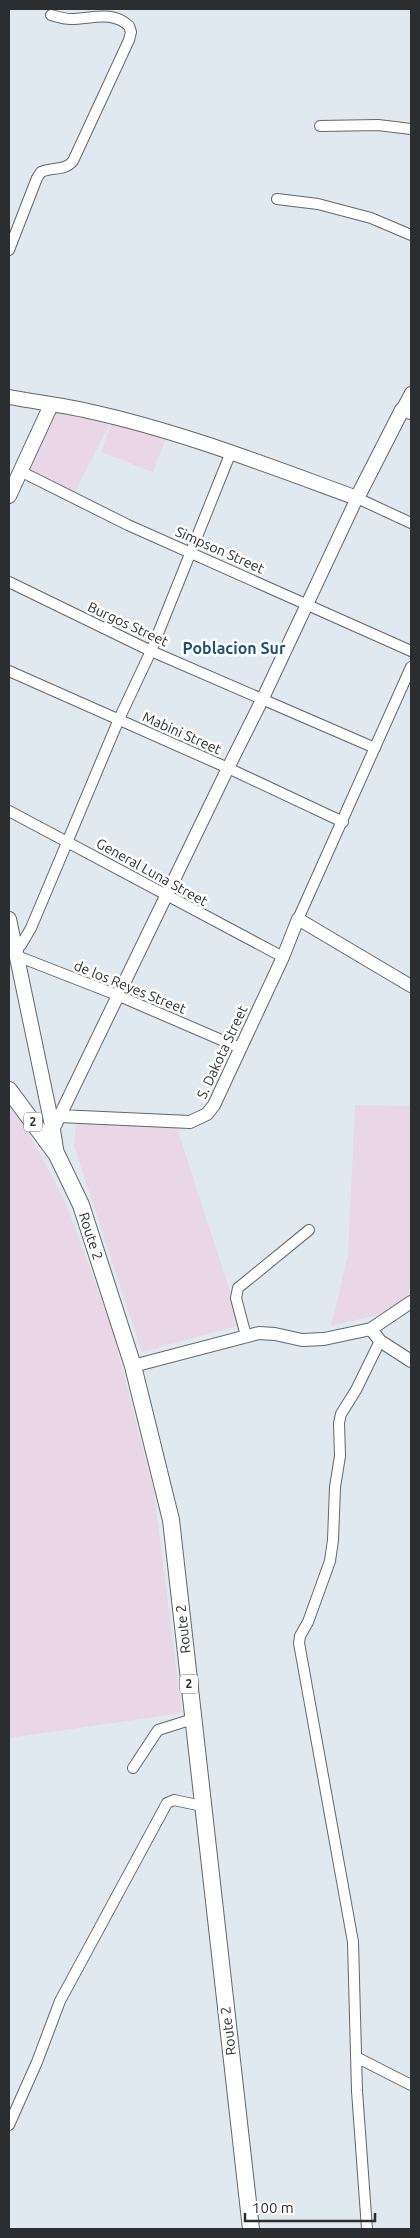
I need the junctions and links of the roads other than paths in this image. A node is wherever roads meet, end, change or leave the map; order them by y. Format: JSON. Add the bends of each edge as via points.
{"nodes":[{"id":1,"x":51,"y":15,"type":"dead end"},
{"id":2,"x":320,"y":126,"type":"dead end"},
{"id":3,"x":411,"y":130,"type":"edge"},
{"id":4,"x":276,"y":199,"type":"dead end"},
{"id":5,"x":411,"y":235,"type":"edge"},
{"id":6,"x":9,"y":250,"type":"edge"},
{"id":7,"x":411,"y":393,"type":"edge"},
{"id":8,"x":9,"y":397,"type":"edge"},
{"id":9,"x":51,"y":404,"type":"junction"},
{"id":10,"x":407,"y":411,"type":"edge"},
{"id":11,"x":231,"y":452,"type":"junction"},
{"id":12,"x":20,"y":472,"type":"junction"},
{"id":13,"x":9,"y":496,"type":"edge"},
{"id":14,"x":357,"y":498,"type":"junction"},
{"id":15,"x":411,"y":522,"type":"edge"},
{"id":16,"x":191,"y":552,"type":"junction"},
{"id":17,"x":9,"y":582,"type":"edge"},
{"id":18,"x":308,"y":604,"type":"junction"},
{"id":19,"x":411,"y":650,"type":"edge"},
{"id":20,"x":152,"y":651,"type":"junction"},
{"id":21,"x":411,"y":667,"type":"edge"},
{"id":22,"x":9,"y":671,"type":"edge"},
{"id":23,"x":264,"y":698,"type":"junction"},
{"id":24,"x":118,"y":720,"type":"junction"},
{"id":25,"x":375,"y":748,"type":"junction"},
{"id":26,"x":228,"y":768,"type":"junction"},
{"id":27,"x":9,"y":811,"type":"edge"},
{"id":28,"x":342,"y":822,"type":"junction"},
{"id":29,"x":66,"y":841,"type":"junction"},
{"id":30,"x":166,"y":896,"type":"junction"},
{"id":31,"x":9,"y":919,"type":"edge"},
{"id":32,"x":298,"y":919,"type":"junction"},
{"id":33,"x":13,"y":953,"type":"edge"},
{"id":34,"x":283,"y":957,"type":"junction"},
{"id":35,"x":411,"y":986,"type":"edge"},
{"id":36,"x":118,"y":995,"type":"junction"},
{"id":37,"x":240,"y":1048,"type":"junction"},
{"id":38,"x":9,"y":1090,"type":"edge"},
{"id":39,"x":60,"y":1116,"type":"junction"},
{"id":40,"x":53,"y":1130,"type":"junction"},
{"id":41,"x":57,"y":1155,"type":"junction"},
{"id":42,"x":309,"y":1230,"type":"dead end"},
{"id":43,"x":411,"y":1302,"type":"edge"},
{"id":44,"x":371,"y":1329,"type":"junction"},
{"id":45,"x":246,"y":1336,"type":"junction"},
{"id":46,"x":380,"y":1341,"type":"junction"},
{"id":47,"x":411,"y":1361,"type":"edge"},
{"id":48,"x":133,"y":1366,"type":"junction"},
{"id":49,"x":193,"y":1719,"type":"junction"},
{"id":50,"x":133,"y":1768,"type":"dead end"},
{"id":51,"x":202,"y":1806,"type":"junction"},
{"id":52,"x":358,"y":2058,"type":"junction"},
{"id":53,"x":411,"y":2085,"type":"edge"},
{"id":54,"x":9,"y":2124,"type":"edge"},
{"id":55,"x":251,"y":2229,"type":"edge"},
{"id":56,"x":367,"y":2229,"type":"edge"}],
"edges":[{"from":1,"to":6,"type":"street","via":[[69,19],[117,18],[129,26],[131,32],[76,155],[69,165],[41,172]]},
{"from":2,"to":3,"type":"street","via":[[378,125]]},
{"from":4,"to":5,"type":"street","via":[[318,204],[371,218]]},
{"from":7,"to":10,"type":"street"},
{"from":8,"to":9,"type":"main road"},
{"from":9,"to":11,"type":"main road","via":[[104,415]]},
{"from":9,"to":12,"type":"main road"},
{"from":10,"to":14,"type":"main road"},
{"from":11,"to":14,"type":"main road"},
{"from":11,"to":16,"type":"street"},
{"from":12,"to":13,"type":"main road"},
{"from":12,"to":16,"type":"street","name":"Simpson Street"},
{"from":14,"to":15,"type":"street"},
{"from":14,"to":18,"type":"street"},
{"from":16,"to":18,"type":"street","name":"Simpson Street"},
{"from":16,"to":20,"type":"street"},
{"from":17,"to":20,"type":"street","name":"Burgos Street"},
{"from":18,"to":19,"type":"street","name":"Simpson Street"},
{"from":18,"to":23,"type":"street"},
{"from":20,"to":23,"type":"street","name":"Burgos Street"},
{"from":20,"to":24,"type":"street"},
{"from":21,"to":25,"type":"street"},
{"from":22,"to":24,"type":"street","name":"Mabini Street"},
{"from":23,"to":25,"type":"street","name":"Burgos Street"},
{"from":23,"to":26,"type":"street"},
{"from":24,"to":26,"type":"street","name":"Mabini Street"},
{"from":24,"to":29,"type":"street"},
{"from":25,"to":28,"type":"street"},
{"from":26,"to":28,"type":"street","name":"Mabini Street"},
{"from":26,"to":30,"type":"street"},
{"from":27,"to":29,"type":"street","name":"General Luna Street"},
{"from":28,"to":32,"type":"street"},
{"from":29,"to":30,"type":"street","name":"General Luna Street"},
{"from":29,"to":33,"type":"street","via":[[31,928]]},
{"from":30,"to":34,"type":"street","name":"General Luna Street"},
{"from":30,"to":36,"type":"street"},
{"from":31,"to":33,"type":"main road"},
{"from":32,"to":34,"type":"street","name":"S. Dakota Street"},
{"from":32,"to":35,"type":"street"},
{"from":33,"to":36,"type":"street","name":"de los Reyes Street"},
{"from":33,"to":40,"type":"main road"},
{"from":34,"to":37,"type":"street","name":"S. Dakota Street"},
{"from":36,"to":37,"type":"street","name":"de los Reyes Street"},
{"from":36,"to":39,"type":"street"},
{"from":37,"to":39,"type":"street","name":"S. Dakota Street","via":[[214,1105],[200,1119],[190,1122]]},
{"from":38,"to":41,"type":"highway","name":"Route 2","number":"2"},
{"from":39,"to":40,"type":"street"},
{"from":40,"to":41,"type":"main road"},
{"from":41,"to":48,"type":"highway","name":"Route 2","number":"2","via":[[81,1205]]},
{"from":42,"to":45,"type":"street","via":[[238,1288],[236,1298]]},
{"from":43,"to":44,"type":"street"},
{"from":44,"to":45,"type":"street","via":[[324,1339],[302,1340],[275,1334]]},
{"from":44,"to":46,"type":"street"},
{"from":45,"to":48,"type":"street"},
{"from":46,"to":47,"type":"street"},
{"from":46,"to":52,"type":"street","via":[[338,1423],[340,1456],[330,1561],[299,1643],[353,1942]]},
{"from":48,"to":49,"type":"highway","name":"Route 2","number":"2","via":[[172,1520]]},
{"from":49,"to":50,"type":"street","via":[[158,1730]]},
{"from":49,"to":51,"type":"highway","name":"Route 2","number":"2"},
{"from":51,"to":54,"type":"street","via":[[174,1800],[167,1803],[60,2001]]},
{"from":51,"to":55,"type":"highway","name":"Route 2","number":"2"},
{"from":52,"to":53,"type":"street"},
{"from":52,"to":56,"type":"street","via":[[357,2092]]}]}
